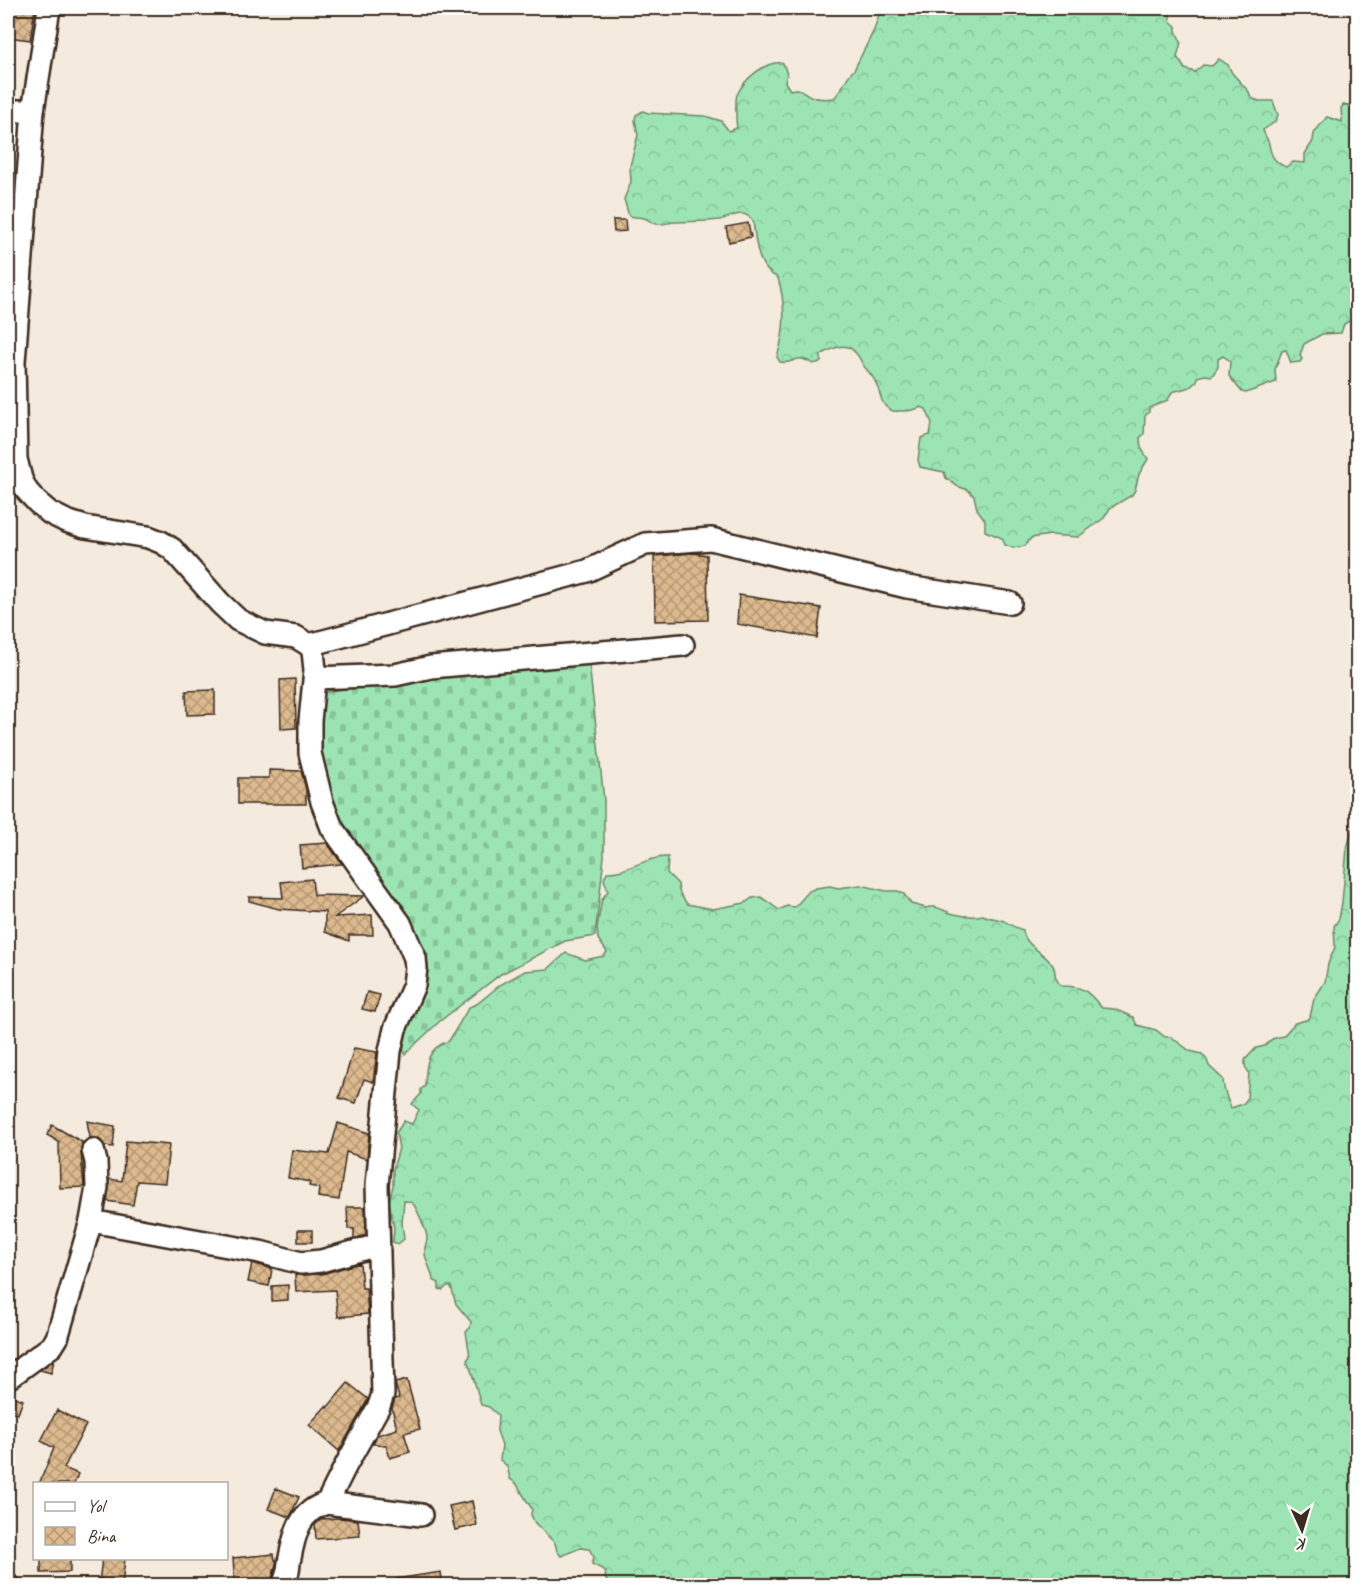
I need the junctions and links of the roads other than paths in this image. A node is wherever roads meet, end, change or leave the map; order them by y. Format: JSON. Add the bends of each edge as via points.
{"nodes":[{"id":1,"x":49,"y":8,"type":"edge"},
{"id":2,"x":8,"y":111,"type":"edge"},
{"id":3,"x":33,"y":111,"type":"junction"},
{"id":4,"x":1010,"y":603,"type":"dead end"},
{"id":5,"x":309,"y":645,"type":"junction"},
{"id":6,"x":683,"y":645,"type":"dead end"},
{"id":7,"x":315,"y":678,"type":"junction"},
{"id":8,"x":93,"y":1150,"type":"dead end"},
{"id":9,"x":91,"y":1221,"type":"junction"},
{"id":10,"x":378,"y":1245,"type":"junction"},
{"id":11,"x":8,"y":1378,"type":"edge"},
{"id":12,"x":327,"y":1503,"type":"junction"},
{"id":13,"x":421,"y":1515,"type":"dead end"},
{"id":14,"x":282,"y":1586,"type":"edge"}],
"edges":[{"from":1,"to":3,"type":"street"},
{"from":2,"to":3,"type":"street"},
{"from":3,"to":5,"type":"street","via":[[14,362],[16,459],[27,491],[50,513],[66,521],[161,542],[238,620],[265,633],[296,637]]},
{"from":4,"to":5,"type":"street","via":[[907,587],[711,539],[645,544],[587,571]]},
{"from":5,"to":7,"type":"street","via":[[315,660]]},
{"from":6,"to":7,"type":"street","via":[[431,667],[395,675]]},
{"from":7,"to":10,"type":"street","via":[[310,753],[322,802],[332,828],[400,923],[415,958],[414,985],[395,1029],[386,1077],[377,1185]]},
{"from":8,"to":9,"type":"street","via":[[97,1188]]},
{"from":9,"to":10,"type":"street","via":[[301,1263]]},
{"from":9,"to":11,"type":"street","via":[[57,1338],[52,1346]]},
{"from":10,"to":12,"type":"street","via":[[383,1394]]},
{"from":12,"to":13,"type":"street"},
{"from":12,"to":14,"type":"street","via":[[302,1519]]}]}
